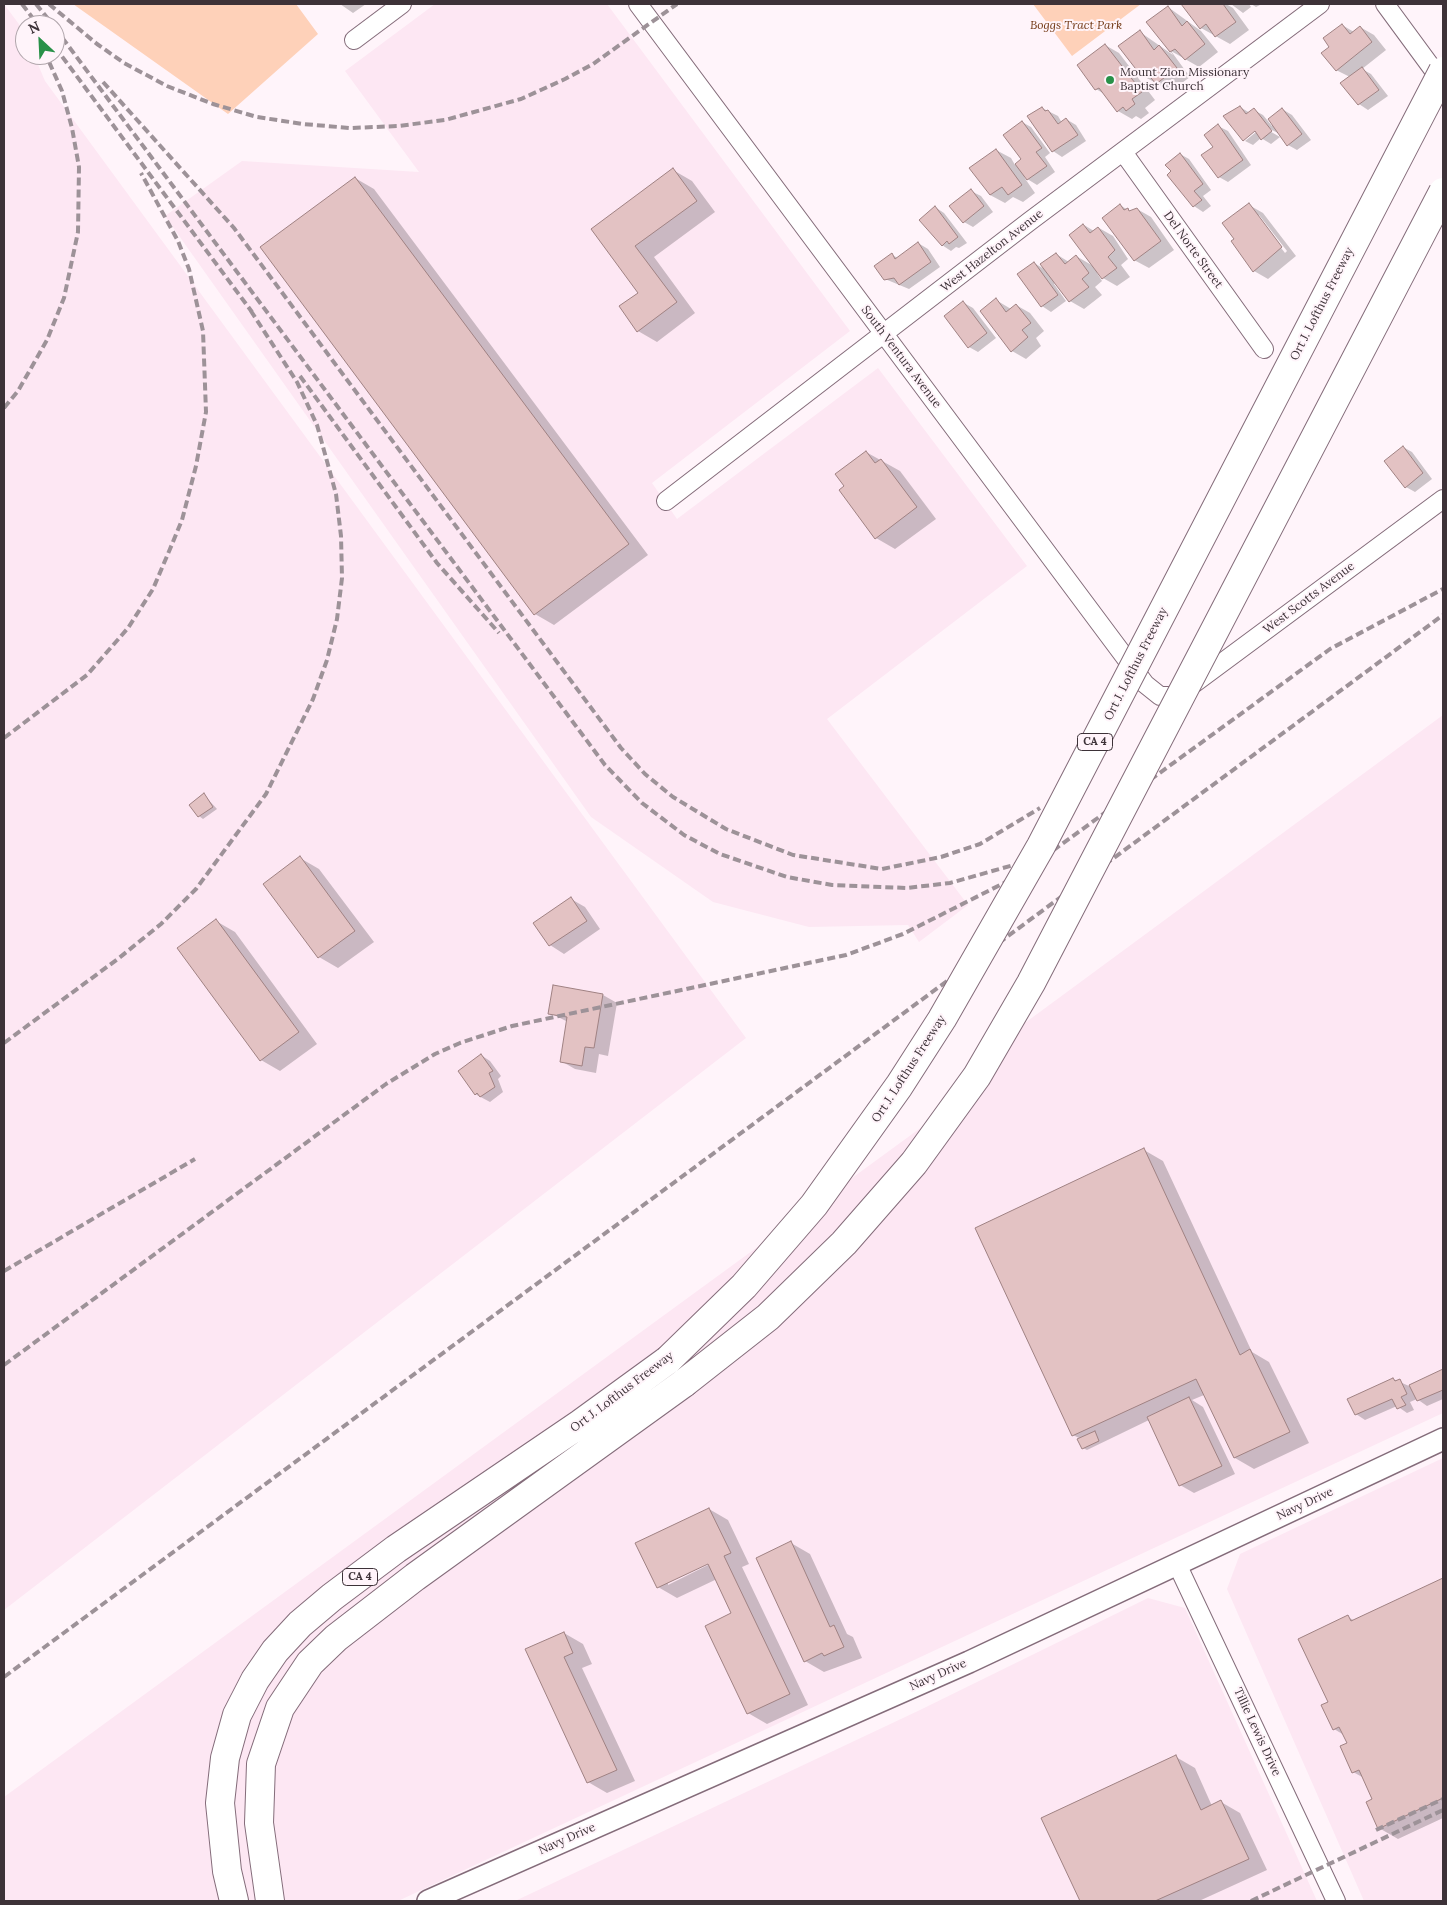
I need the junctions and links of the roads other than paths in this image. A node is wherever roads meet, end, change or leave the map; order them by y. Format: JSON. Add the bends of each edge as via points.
{"nodes":[{"id":1,"x":402,"y":4,"type":"edge"},
{"id":2,"x":638,"y":4,"type":"edge"},
{"id":3,"x":1320,"y":4,"type":"edge"},
{"id":4,"x":1385,"y":4,"type":"edge"},
{"id":5,"x":354,"y":40,"type":"dead end"},
{"id":6,"x":1443,"y":71,"type":"edge"},
{"id":7,"x":1443,"y":83,"type":"edge"},
{"id":8,"x":1123,"y":152,"type":"junction"},
{"id":9,"x":1443,"y":192,"type":"edge"},
{"id":10,"x":885,"y":335,"type":"junction"},
{"id":11,"x":1264,"y":349,"type":"dead end"},
{"id":12,"x":1443,"y":498,"type":"edge"},
{"id":13,"x":666,"y":501,"type":"dead end"},
{"id":14,"x":1172,"y":696,"type":"joint"},
{"id":15,"x":1443,"y":1439,"type":"edge"},
{"id":16,"x":1177,"y":1564,"type":"junction"},
{"id":17,"x":234,"y":1901,"type":"edge"},
{"id":18,"x":270,"y":1901,"type":"edge"},
{"id":19,"x":428,"y":1901,"type":"edge"},
{"id":20,"x":1336,"y":1901,"type":"edge"}],
"edges":[{"from":1,"to":5,"type":"street"},
{"from":2,"to":10,"type":"street","name":"South Ventura Avenue"},
{"from":3,"to":8,"type":"street","name":"West Hazelton Avenue"},
{"from":4,"to":7,"type":"street"},
{"from":6,"to":17,"type":"highway","name":"Ort J. Lofthus Freeway","number":"CA 4","bridge":true,"via":[[1041,846],[942,1019],[899,1086],[814,1205],[744,1286],[668,1360],[340,1591],[300,1624],[275,1651],[237,1715],[224,1758],[221,1819]]},
{"from":8,"to":10,"type":"street","name":"West Hazelton Avenue"},
{"from":8,"to":11,"type":"street","name":"Del Norte Street"},
{"from":9,"to":18,"type":"highway","number":"CA 4","bridge":true,"via":[[1030,983],[977,1076],[914,1162],[844,1243],[768,1316],[684,1383],[415,1577],[336,1638],[310,1664],[280,1708],[261,1764],[259,1823]]},
{"from":10,"to":13,"type":"street","name":"West Hazelton Avenue"},
{"from":10,"to":14,"type":"street","name":"South Ventura Avenue","via":[[1145,684],[1160,696]]},
{"from":12,"to":14,"type":"street","name":"West Scotts Avenue","via":[[1196,682]]},
{"from":15,"to":16,"type":"street","name":"Navy Drive"},
{"from":16,"to":19,"type":"street","name":"Navy Drive","via":[[960,1666]]},
{"from":16,"to":20,"type":"street","name":"Tillie Lewis Drive"}]}
